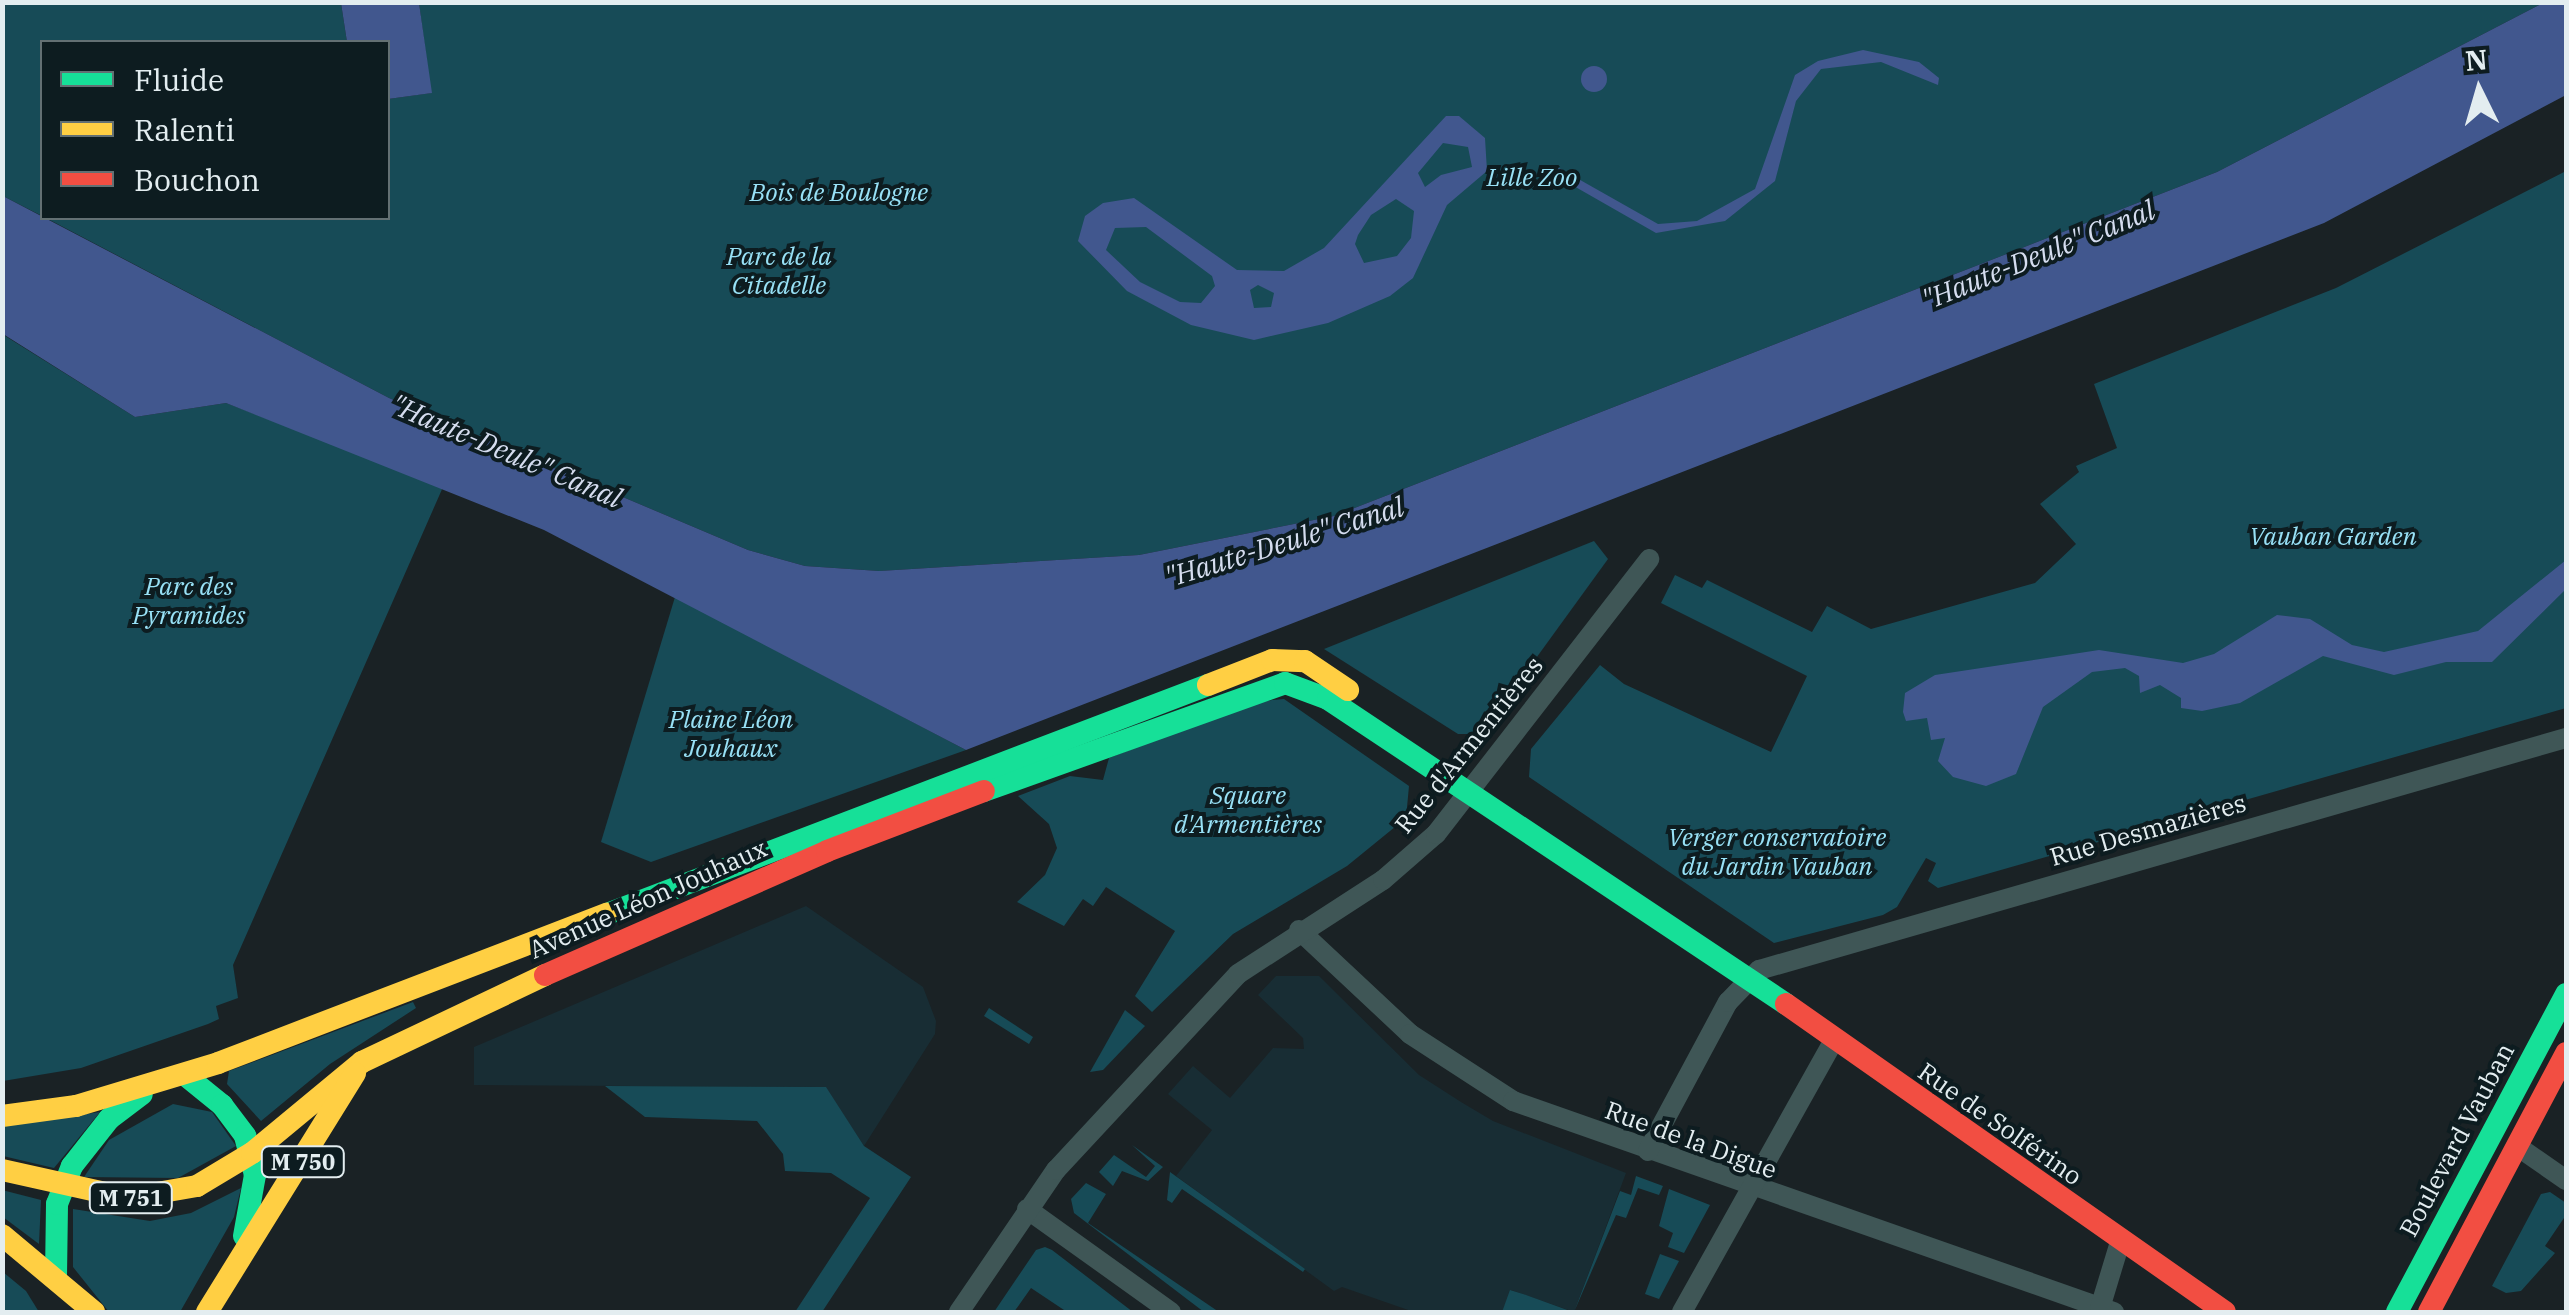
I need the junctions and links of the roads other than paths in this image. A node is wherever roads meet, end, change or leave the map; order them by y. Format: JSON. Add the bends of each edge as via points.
{"nodes":[{"id":1,"x":1649,"y":559,"type":"dead end"},
{"id":2,"x":1285,"y":658,"type":"joint"},
{"id":3,"x":1285,"y":683,"type":"joint"},
{"id":4,"x":2566,"y":738,"type":"edge"},
{"id":5,"x":1473,"y":787,"type":"junction"},
{"id":6,"x":1298,"y":930,"type":"junction"},
{"id":7,"x":1747,"y":978,"type":"junction"},
{"id":8,"x":2566,"y":994,"type":"edge"},
{"id":9,"x":1833,"y":1042,"type":"junction"},
{"id":10,"x":2566,"y":1053,"type":"edge"},
{"id":11,"x":362,"y":1062,"type":"junction"},
{"id":12,"x":184,"y":1075,"type":"junction"},
{"id":13,"x":157,"y":1084,"type":"junction"},
{"id":14,"x":2,"y":1116,"type":"edge"},
{"id":15,"x":2518,"y":1146,"type":"junction"},
{"id":16,"x":1648,"y":1150,"type":"junction"},
{"id":17,"x":252,"y":1153,"type":"junction"},
{"id":18,"x":2,"y":1170,"type":"edge"},
{"id":19,"x":2566,"y":1180,"type":"edge"},
{"id":20,"x":62,"y":1186,"type":"junction"},
{"id":21,"x":1751,"y":1190,"type":"junction"},
{"id":22,"x":1027,"y":1209,"type":"junction"},
{"id":23,"x":2,"y":1235,"type":"edge"},
{"id":24,"x":2120,"y":1242,"type":"junction"},
{"id":25,"x":237,"y":1258,"type":"junction"},
{"id":26,"x":56,"y":1276,"type":"junction"},
{"id":27,"x":2107,"y":1310,"type":"edge"},
{"id":28,"x":93,"y":1312,"type":"edge"},
{"id":29,"x":208,"y":1312,"type":"edge"},
{"id":30,"x":959,"y":1312,"type":"edge"},
{"id":31,"x":1171,"y":1312,"type":"edge"},
{"id":32,"x":1682,"y":1312,"type":"edge"},
{"id":33,"x":2226,"y":1312,"type":"edge"},
{"id":34,"x":2397,"y":1312,"type":"edge"},
{"id":35,"x":2428,"y":1312,"type":"edge"}],
"edges":[{"from":1,"to":5,"type":"street","name":"Rue d'Armentières"},
{"from":2,"to":5,"type":"main road","name":"Rue de Solférino","via":[[1316,667]]},
{"from":2,"to":12,"type":"main road","name":"Avenue Léon Jouhaux"},
{"from":3,"to":5,"type":"main road","name":"Rue de Solférino","via":[[1328,699]]},
{"from":3,"to":11,"type":"main road","name":"Avenue Léon Jouhaux","via":[[827,851],[602,947]]},
{"from":4,"to":7,"type":"street","name":"Rue Desmazières","via":[[1827,948]]},
{"from":5,"to":6,"type":"street","name":"Rue d'Armentières","via":[[1398,868]]},
{"from":5,"to":7,"type":"main road","name":"Rue de Solférino","via":[[1698,931]]},
{"from":6,"to":16,"type":"street","name":"Rue de la Digue","via":[[1373,1002],[1462,1072],[1513,1101]]},
{"from":6,"to":22,"type":"street","name":"Rue d'Armentières","via":[[1238,974]]},
{"from":7,"to":9,"type":"main road","name":"Rue de Solférino"},
{"from":7,"to":16,"type":"street"},
{"from":8,"to":34,"type":"main road","name":"Boulevard Vauban"},
{"from":9,"to":21,"type":"street"},
{"from":9,"to":24,"type":"main road","name":"Rue de Solférino"},
{"from":10,"to":15,"type":"main road"},
{"from":11,"to":17,"type":"main road","name":"Avenue Léon Jouhaux","number":"M 751"},
{"from":11,"to":25,"type":"main road","number":"M 750"},
{"from":12,"to":13,"type":"main road","name":"Avenue Léon Jouhaux"},
{"from":12,"to":17,"type":"main road","via":[[222,1105]]},
{"from":13,"to":14,"type":"main road","name":"Avenue Léon Jouhaux","via":[[54,1111]]},
{"from":13,"to":20,"type":"main road","name":"Avenue Léon Jouhaux","via":[[94,1134]]},
{"from":15,"to":19,"type":"street"},
{"from":15,"to":35,"type":"main road"},
{"from":16,"to":21,"type":"street","name":"Rue de la Digue"},
{"from":17,"to":20,"type":"main road","name":"Avenue Léon Jouhaux","number":"M 751","via":[[219,1176],[163,1196],[128,1198]]},
{"from":17,"to":25,"type":"main road","via":[[255,1198]]},
{"from":18,"to":20,"type":"main road","name":"Avenue Léon Jouhaux","number":"M 751"},
{"from":20,"to":26,"type":"main road","name":"Avenue Léon Jouhaux","via":[[54,1223]]},
{"from":21,"to":27,"type":"street","name":"Rue de la Digue"},
{"from":21,"to":32,"type":"street"},
{"from":22,"to":30,"type":"street","name":"Rue d'Armentières"},
{"from":22,"to":31,"type":"street"},
{"from":23,"to":26,"type":"main road"},
{"from":24,"to":27,"type":"street"},
{"from":24,"to":33,"type":"main road","name":"Rue de Solférino"},
{"from":25,"to":29,"type":"main road","number":"M 750"},
{"from":26,"to":28,"type":"main road"}]}
